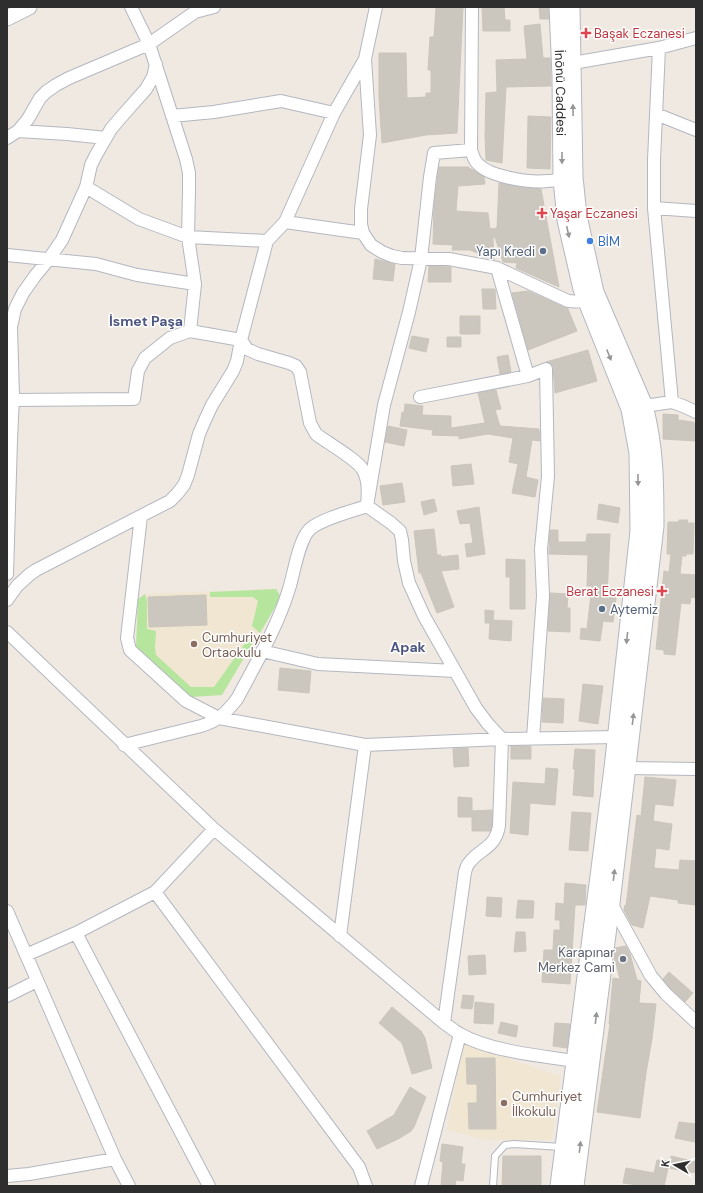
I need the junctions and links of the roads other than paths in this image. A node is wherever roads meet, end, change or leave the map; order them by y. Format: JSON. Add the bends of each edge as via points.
{"nodes":[{"id":1,"x":29,"y":7,"type":"edge"},
{"id":2,"x":131,"y":7,"type":"edge"},
{"id":3,"x":214,"y":7,"type":"edge"},
{"id":4,"x":376,"y":7,"type":"edge"},
{"id":5,"x":472,"y":7,"type":"edge"},
{"id":6,"x":558,"y":7,"type":"edge"},
{"id":7,"x":571,"y":7,"type":"edge"},
{"id":8,"x":198,"y":10,"type":"edge"},
{"id":9,"x":7,"y":18,"type":"edge"},
{"id":10,"x":696,"y":38,"type":"edge"},
{"id":11,"x":149,"y":44,"type":"junction"},
{"id":12,"x":659,"y":48,"type":"junction"},
{"id":13,"x":366,"y":59,"type":"junction"},
{"id":14,"x":573,"y":63,"type":"junction"},
{"id":15,"x":156,"y":64,"type":"junction"},
{"id":16,"x":334,"y":113,"type":"junction"},
{"id":17,"x":656,"y":114,"type":"junction"},
{"id":18,"x":172,"y":116,"type":"junction"},
{"id":19,"x":696,"y":130,"type":"edge"},
{"id":20,"x":18,"y":131,"type":"junction"},
{"id":21,"x":7,"y":138,"type":"edge"},
{"id":22,"x":106,"y":138,"type":"junction"},
{"id":23,"x":471,"y":150,"type":"junction"},
{"id":24,"x":568,"y":178,"type":"junction"},
{"id":25,"x":86,"y":187,"type":"junction"},
{"id":26,"x":654,"y":208,"type":"junction"},
{"id":27,"x":696,"y":211,"type":"edge"},
{"id":28,"x":285,"y":222,"type":"junction"},
{"id":29,"x":363,"y":233,"type":"junction"},
{"id":30,"x":188,"y":237,"type":"junction"},
{"id":31,"x":267,"y":241,"type":"junction"},
{"id":32,"x":7,"y":255,"type":"edge"},
{"id":33,"x":49,"y":259,"type":"junction"},
{"id":34,"x":421,"y":259,"type":"junction"},
{"id":35,"x":497,"y":268,"type":"junction"},
{"id":36,"x":195,"y":284,"type":"junction"},
{"id":37,"x":590,"y":296,"type":"junction"},
{"id":38,"x":190,"y":331,"type":"junction"},
{"id":39,"x":241,"y":340,"type":"junction"},
{"id":40,"x":528,"y":376,"type":"junction"},
{"id":41,"x":420,"y":397,"type":"dead end"},
{"id":42,"x":13,"y":400,"type":"junction"},
{"id":43,"x":672,"y":402,"type":"junction"},
{"id":44,"x":644,"y":406,"type":"junction"},
{"id":45,"x":695,"y":409,"type":"edge"},
{"id":46,"x":9,"y":440,"type":"edge"},
{"id":47,"x":367,"y":506,"type":"junction"},
{"id":48,"x":141,"y":516,"type":"junction"},
{"id":49,"x":7,"y":574,"type":"edge"},
{"id":50,"x":7,"y":600,"type":"edge"},
{"id":51,"x":7,"y":632,"type":"edge"},
{"id":52,"x":262,"y":651,"type":"junction"},
{"id":53,"x":455,"y":671,"type":"junction"},
{"id":54,"x":219,"y":718,"type":"junction"},
{"id":55,"x":623,"y":737,"type":"junction"},
{"id":56,"x":533,"y":738,"type":"junction"},
{"id":57,"x":502,"y":739,"type":"junction"},
{"id":58,"x":124,"y":745,"type":"junction"},
{"id":59,"x":365,"y":745,"type":"junction"},
{"id":60,"x":620,"y":768,"type":"junction"},
{"id":61,"x":696,"y":769,"type":"edge"},
{"id":62,"x":214,"y":830,"type":"junction"},
{"id":63,"x":155,"y":892,"type":"junction"},
{"id":64,"x":611,"y":903,"type":"junction"},
{"id":65,"x":7,"y":911,"type":"edge"},
{"id":66,"x":76,"y":932,"type":"junction"},
{"id":67,"x":340,"y":936,"type":"junction"},
{"id":68,"x":26,"y":955,"type":"junction"},
{"id":69,"x":38,"y":981,"type":"junction"},
{"id":70,"x":7,"y":996,"type":"edge"},
{"id":71,"x":696,"y":1022,"type":"edge"},
{"id":72,"x":444,"y":1023,"type":"junction"},
{"id":73,"x":460,"y":1034,"type":"junction"},
{"id":74,"x":575,"y":1061,"type":"junction"},
{"id":75,"x":564,"y":1147,"type":"junction"},
{"id":76,"x":114,"y":1159,"type":"junction"},
{"id":77,"x":7,"y":1176,"type":"edge"},
{"id":78,"x":125,"y":1182,"type":"edge"},
{"id":79,"x":209,"y":1186,"type":"edge"},
{"id":80,"x":366,"y":1186,"type":"edge"},
{"id":81,"x":421,"y":1186,"type":"edge"},
{"id":82,"x":493,"y":1186,"type":"edge"},
{"id":83,"x":559,"y":1186,"type":"edge"},
{"id":84,"x":575,"y":1186,"type":"edge"}],
"edges":[{"from":1,"to":9,"type":"street"},
{"from":2,"to":11,"type":"street"},
{"from":3,"to":8,"type":"street"},
{"from":4,"to":13,"type":"street"},
{"from":5,"to":23,"type":"street"},
{"from":6,"to":24,"type":"main road","name":"İnönü Caddesi","one_way":true},
{"from":7,"to":14,"type":"main road","name":"İnönü Caddesi"},
{"from":8,"to":11,"type":"street"},
{"from":10,"to":12,"type":"street"},
{"from":11,"to":15,"type":"street"},
{"from":11,"to":20,"type":"street","via":[[56,85],[40,98]]},
{"from":12,"to":14,"type":"street"},
{"from":12,"to":17,"type":"street"},
{"from":13,"to":16,"type":"street"},
{"from":13,"to":29,"type":"street","via":[[370,135],[361,209]]},
{"from":24,"to":14,"type":"main road","name":"İnönü Caddesi","one_way":true},
{"from":15,"to":18,"type":"street"},
{"from":15,"to":22,"type":"street","via":[[153,77],[146,89]]},
{"from":16,"to":18,"type":"street","via":[[281,101]]},
{"from":16,"to":28,"type":"street"},
{"from":17,"to":19,"type":"street"},
{"from":17,"to":26,"type":"street"},
{"from":18,"to":30,"type":"street","via":[[189,173]]},
{"from":20,"to":21,"type":"street"},
{"from":20,"to":22,"type":"street"},
{"from":22,"to":25,"type":"street","via":[[91,165]]},
{"from":23,"to":24,"type":"street","via":[[477,164],[494,174],[548,182]]},
{"from":23,"to":34,"type":"street","via":[[434,153]]},
{"from":24,"to":37,"type":"main road","via":[[566,220],[582,289]]},
{"from":25,"to":30,"type":"street","via":[[139,219]]},
{"from":25,"to":33,"type":"street","via":[[62,240]]},
{"from":26,"to":27,"type":"street"},
{"from":26,"to":43,"type":"street"},
{"from":28,"to":29,"type":"street"},
{"from":28,"to":31,"type":"street"},
{"from":29,"to":34,"type":"street","via":[[371,245],[382,252],[397,257]]},
{"from":30,"to":31,"type":"street"},
{"from":30,"to":36,"type":"street"},
{"from":31,"to":39,"type":"street"},
{"from":32,"to":33,"type":"street"},
{"from":33,"to":36,"type":"street","via":[[96,264],[137,275]]},
{"from":33,"to":42,"type":"street","via":[[23,293],[15,309],[11,326]]},
{"from":34,"to":35,"type":"street","via":[[449,260]]},
{"from":34,"to":47,"type":"street","via":[[384,405]]},
{"from":35,"to":37,"type":"street","via":[[568,300],[576,302]]},
{"from":35,"to":40,"type":"street"},
{"from":36,"to":38,"type":"street"},
{"from":37,"to":44,"type":"main road"},
{"from":37,"to":55,"type":"main road","one_way":true,"via":[[630,409],[638,454],[639,531]]},
{"from":38,"to":39,"type":"street"},
{"from":38,"to":42,"type":"street","via":[[170,338],[145,358],[138,371],[134,399]]},
{"from":39,"to":47,"type":"street","via":[[248,349],[258,354],[296,366],[300,372],[312,429],[363,468],[367,479]]},
{"from":39,"to":48,"type":"street","via":[[233,371],[212,405],[199,434],[184,485],[170,501]]},
{"from":40,"to":41,"type":"street"},
{"from":40,"to":56,"type":"street","via":[[546,369],[548,476],[541,549],[543,596]]},
{"from":42,"to":46,"type":"street"},
{"from":43,"to":44,"type":"street"},
{"from":43,"to":45,"type":"street"},
{"from":55,"to":44,"type":"main road","one_way":true,"via":[[656,526],[655,469]]},
{"from":46,"to":49,"type":"street"},
{"from":47,"to":52,"type":"street","via":[[318,523],[309,529],[304,537],[281,614]]},
{"from":47,"to":53,"type":"street","via":[[400,531],[409,583]]},
{"from":48,"to":50,"type":"street","via":[[36,570],[17,586]]},
{"from":48,"to":54,"type":"street","via":[[127,638],[130,650],[186,701]]},
{"from":51,"to":58,"type":"street"},
{"from":52,"to":53,"type":"street","via":[[318,664]]},
{"from":52,"to":54,"type":"street","via":[[236,699],[228,711]]},
{"from":53,"to":57,"type":"street","via":[[476,708]]},
{"from":54,"to":58,"type":"street","via":[[201,726]]},
{"from":54,"to":59,"type":"street"},
{"from":55,"to":56,"type":"street"},
{"from":55,"to":60,"type":"main road"},
{"from":56,"to":57,"type":"street"},
{"from":57,"to":59,"type":"street"},
{"from":57,"to":72,"type":"street","via":[[498,833],[469,863],[465,872]]},
{"from":58,"to":62,"type":"street"},
{"from":59,"to":67,"type":"street"},
{"from":60,"to":61,"type":"street"},
{"from":64,"to":60,"type":"main road","one_way":true},
{"from":60,"to":74,"type":"main road"},
{"from":62,"to":63,"type":"street"},
{"from":62,"to":67,"type":"street"},
{"from":63,"to":66,"type":"street"},
{"from":63,"to":80,"type":"street","via":[[359,1167]]},
{"from":64,"to":71,"type":"street","via":[[650,976]]},
{"from":84,"to":64,"type":"main road","one_way":true},
{"from":65,"to":68,"type":"street"},
{"from":66,"to":68,"type":"street"},
{"from":66,"to":79,"type":"street"},
{"from":67,"to":72,"type":"street"},
{"from":68,"to":69,"type":"street"},
{"from":69,"to":70,"type":"street"},
{"from":69,"to":76,"type":"street"},
{"from":72,"to":73,"type":"street"},
{"from":73,"to":74,"type":"street","via":[[493,1047]]},
{"from":73,"to":81,"type":"street"},
{"from":74,"to":75,"type":"main road"},
{"from":75,"to":82,"type":"lane","via":[[504,1145],[495,1156]]},
{"from":75,"to":83,"type":"main road"},
{"from":76,"to":77,"type":"street"},
{"from":76,"to":78,"type":"street"}]}
